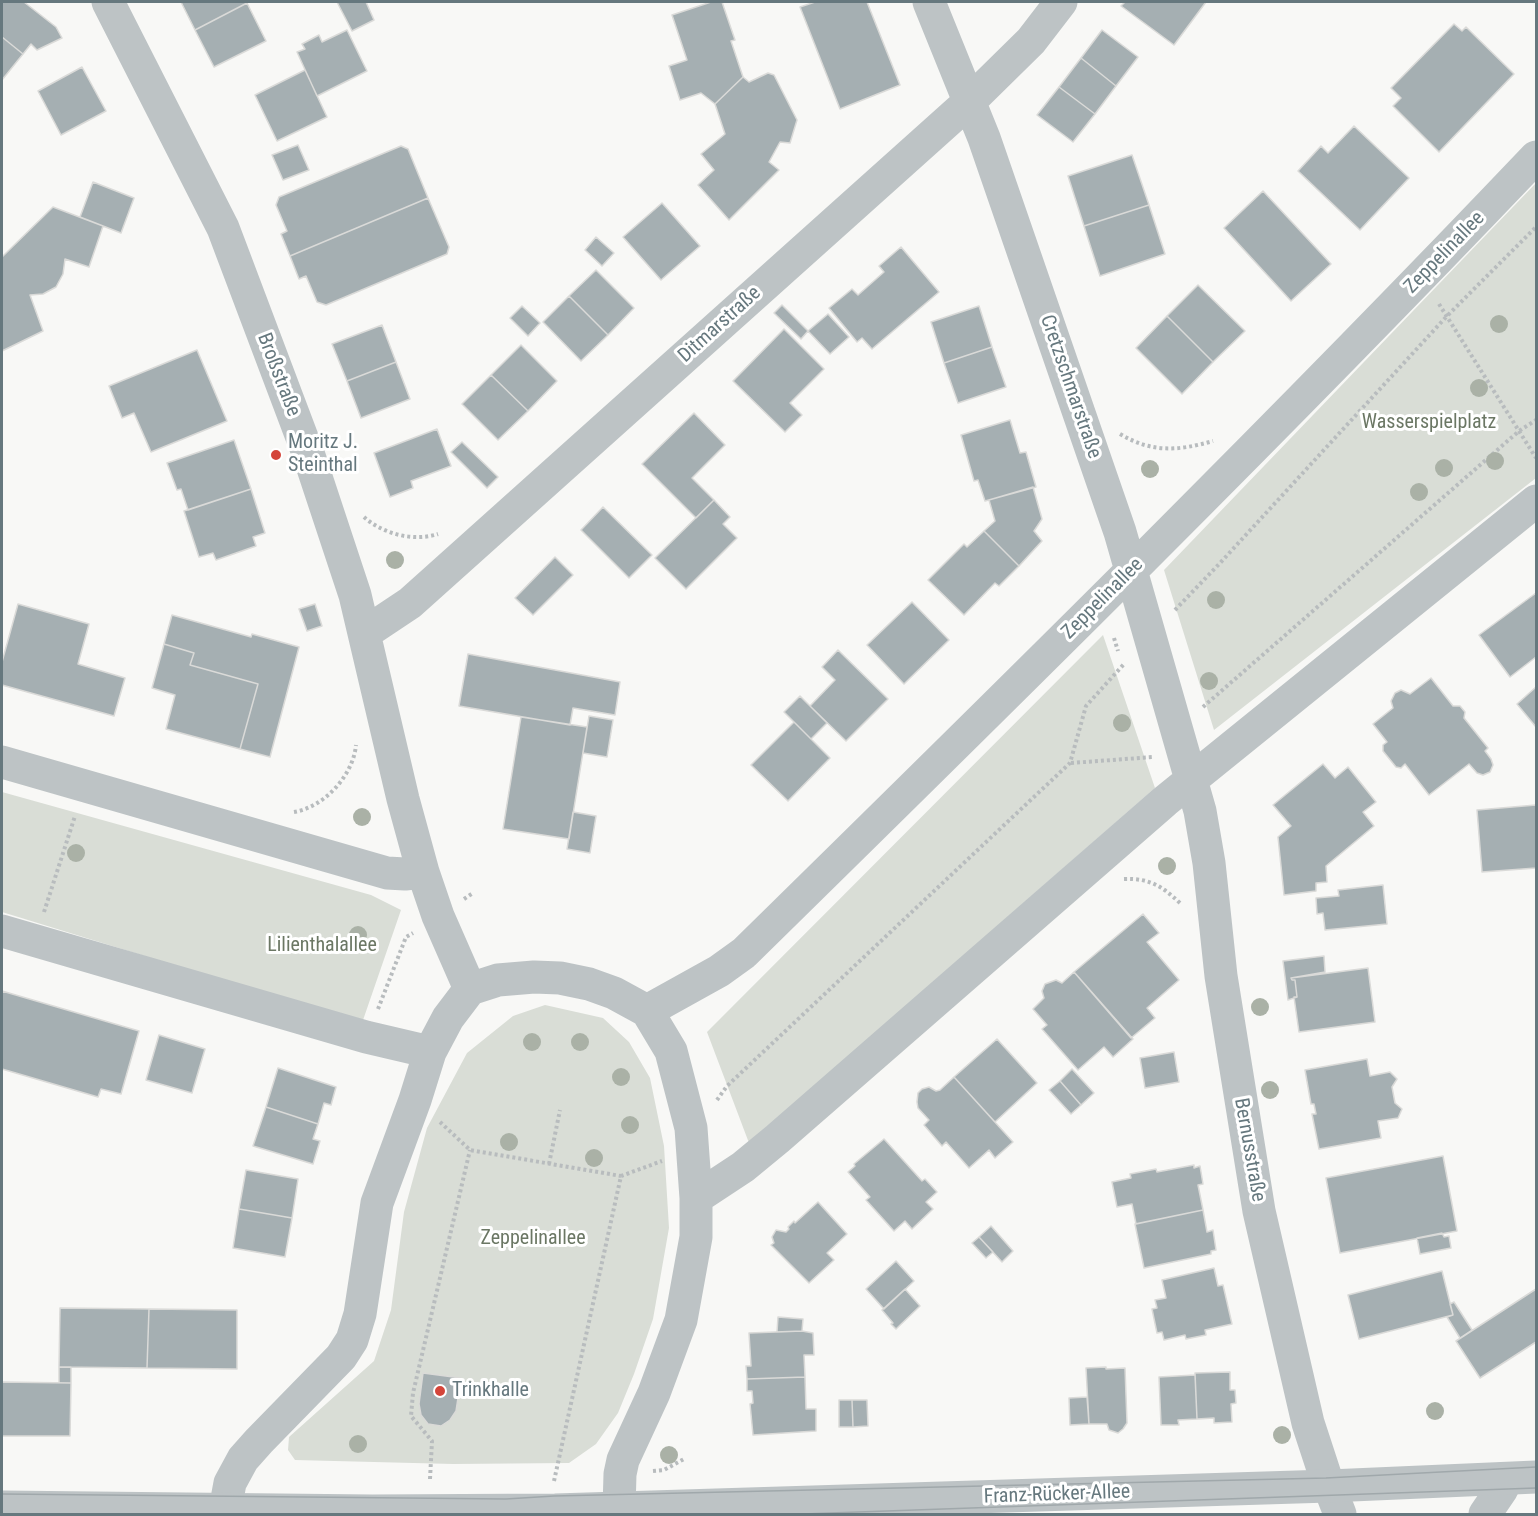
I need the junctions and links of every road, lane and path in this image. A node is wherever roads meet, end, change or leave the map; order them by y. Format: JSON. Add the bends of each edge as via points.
{"nodes":[{"id":1,"x":108,"y":2,"type":"edge"},
{"id":2,"x":929,"y":2,"type":"edge"},
{"id":3,"x":1061,"y":2,"type":"edge"},
{"id":4,"x":970,"y":101,"type":"junction"},
{"id":5,"x":1536,"y":157,"type":"edge"},
{"id":6,"x":1536,"y":227,"type":"edge"},
{"id":7,"x":1436,"y":301,"type":"dead end"},
{"id":8,"x":1447,"y":316,"type":"junction"},
{"id":9,"x":1536,"y":420,"type":"edge"},
{"id":10,"x":1113,"y":427,"type":"dead end"},
{"id":11,"x":1519,"y":431,"type":"junction"},
{"id":12,"x":1218,"y":440,"type":"dead end"},
{"id":13,"x":1536,"y":458,"type":"edge"},
{"id":14,"x":1536,"y":501,"type":"edge"},
{"id":15,"x":362,"y":515,"type":"dead end"},
{"id":16,"x":445,"y":531,"type":"dead end"},
{"id":17,"x":1130,"y":571,"type":"junction"},
{"id":18,"x":1168,"y":617,"type":"dead end"},
{"id":19,"x":365,"y":633,"type":"junction"},
{"id":20,"x":1128,"y":660,"type":"dead end"},
{"id":21,"x":1200,"y":710,"type":"dead end"},
{"id":22,"x":356,"y":740,"type":"dead end"},
{"id":23,"x":1160,"y":751,"type":"dead end"},
{"id":24,"x":2,"y":762,"type":"edge"},
{"id":25,"x":1070,"y":763,"type":"junction"},
{"id":26,"x":1191,"y":780,"type":"junction"},
{"id":27,"x":76,"y":813,"type":"dead end"},
{"id":28,"x":292,"y":813,"type":"dead end"},
{"id":29,"x":423,"y":872,"type":"junction"},
{"id":30,"x":1118,"y":879,"type":"dead end"},
{"id":31,"x":473,"y":893,"type":"dead end"},
{"id":32,"x":1186,"y":911,"type":"dead end"},
{"id":33,"x":44,"y":913,"type":"dead end"},
{"id":34,"x":438,"y":916,"type":"junction"},
{"id":35,"x":2,"y":931,"type":"edge"},
{"id":36,"x":470,"y":989,"type":"junction"},
{"id":37,"x":647,"y":1011,"type":"junction"},
{"id":38,"x":366,"y":1037,"type":"junction"},
{"id":39,"x":429,"y":1052,"type":"junction"},
{"id":40,"x":711,"y":1107,"type":"dead end"},
{"id":41,"x":560,"y":1110,"type":"dead end"},
{"id":42,"x":434,"y":1115,"type":"dead end"},
{"id":43,"x":471,"y":1150,"type":"junction"},
{"id":44,"x":664,"y":1160,"type":"dead end"},
{"id":45,"x":549,"y":1164,"type":"junction"},
{"id":46,"x":621,"y":1176,"type":"junction"},
{"id":47,"x":696,"y":1198,"type":"junction"},
{"id":48,"x":431,"y":1476,"type":"dead end"},
{"id":49,"x":1536,"y":1478,"type":"edge"},
{"id":50,"x":1502,"y":1479,"type":"junction"},
{"id":51,"x":1334,"y":1501,"type":"edge"},
{"id":52,"x":2,"y":1507,"type":"edge"},
{"id":53,"x":619,"y":1509,"type":"junction"},
{"id":54,"x":225,"y":1510,"type":"junction"},
{"id":55,"x":555,"y":1510,"type":"junction"},
{"id":56,"x":152,"y":1512,"type":"edge"},
{"id":57,"x":491,"y":1513,"type":"edge"},
{"id":58,"x":1485,"y":1515,"type":"edge"}],
"edges":[{"from":1,"to":19,"type":"street","name":"Broßstraße","via":[[223,228],[309,456]]},
{"from":2,"to":4,"type":"street","name":"Cretzschmarstraße"},
{"from":3,"to":4,"type":"street","name":"Ditmarstraße","via":[[1031,41]]},
{"from":4,"to":17,"type":"street","name":"Cretzschmarstraße"},
{"from":4,"to":19,"type":"street","name":"Ditmarstraße","via":[[410,603]]},
{"from":5,"to":17,"type":"street","name":"Zeppelinallee","via":[[1418,282]]},
{"from":6,"to":8,"type":"path"},
{"from":7,"to":8,"type":"path"},
{"from":8,"to":11,"type":"path"},
{"from":8,"to":18,"type":"path"},
{"from":9,"to":11,"type":"path"},
{"from":10,"to":12,"type":"path","via":[[1120,435],[1143,446],[1190,448]]},
{"from":11,"to":13,"type":"path"},
{"from":11,"to":21,"type":"path"},
{"from":14,"to":26,"type":"street"},
{"from":15,"to":16,"type":"path","via":[[374,526],[392,533],[414,537]]},
{"from":17,"to":26,"type":"street","name":"Cretzschmarstraße"},
{"from":17,"to":37,"type":"street","name":"Zeppelinallee","via":[[744,953]]},
{"from":19,"to":29,"type":"street","name":"Broßstraße"},
{"from":20,"to":25,"type":"path","via":[[1086,706]]},
{"from":22,"to":28,"type":"path","via":[[356,752],[345,777],[324,799]]},
{"from":23,"to":25,"type":"path","via":[[1155,756]]},
{"from":24,"to":29,"type":"street","via":[[387,873]]},
{"from":25,"to":40,"type":"path","via":[[727,1086]]},
{"from":26,"to":47,"type":"street","via":[[777,1139]]},
{"from":26,"to":51,"type":"street","name":"Bernusstraße","via":[[1209,863],[1221,976],[1259,1211],[1308,1423]]},
{"from":27,"to":33,"type":"path"},
{"from":29,"to":34,"type":"street"},
{"from":30,"to":32,"type":"path","via":[[1140,878],[1157,884]]},
{"from":31,"to":34,"type":"path"},
{"from":34,"to":36,"type":"street"},
{"from":34,"to":38,"type":"path","via":[[406,937]]},
{"from":35,"to":38,"type":"street"},
{"from":36,"to":37,"type":"street","via":[[498,980],[560,978],[614,993]]},
{"from":36,"to":39,"type":"street"},
{"from":37,"to":47,"type":"street","via":[[670,1051],[680,1083],[691,1128]]},
{"from":38,"to":39,"type":"street"},
{"from":39,"to":54,"type":"street","via":[[377,1203],[360,1314],[352,1340],[341,1357],[243,1459],[230,1483]]},
{"from":41,"to":45,"type":"path"},
{"from":42,"to":43,"type":"path"},
{"from":43,"to":45,"type":"path"},
{"from":43,"to":48,"type":"path","via":[[413,1393],[411,1416],[432,1441]]},
{"from":44,"to":46,"type":"path"},
{"from":45,"to":46,"type":"path"},
{"from":46,"to":55,"type":"path","via":[[554,1477]]},
{"from":47,"to":53,"type":"street","via":[[696,1237],[681,1320],[623,1460]]},
{"from":49,"to":50,"type":"street","name":"Franz-Rücker-Allee"},
{"from":50,"to":51,"type":"street","name":"Franz-Rücker-Allee"},
{"from":50,"to":58,"type":"street","via":[[1502,1489]]},
{"from":51,"to":53,"type":"street","name":"Franz-Rücker-Allee"},
{"from":52,"to":56,"type":"street","name":"Franz-Rücker-Allee"},
{"from":53,"to":55,"type":"street","name":"Franz-Rücker-Allee"},
{"from":54,"to":56,"type":"street","name":"Franz-Rücker-Allee"},
{"from":54,"to":57,"type":"street","name":"Franz-Rücker-Allee"},
{"from":55,"to":57,"type":"street","name":"Franz-Rücker-Allee"}]}
